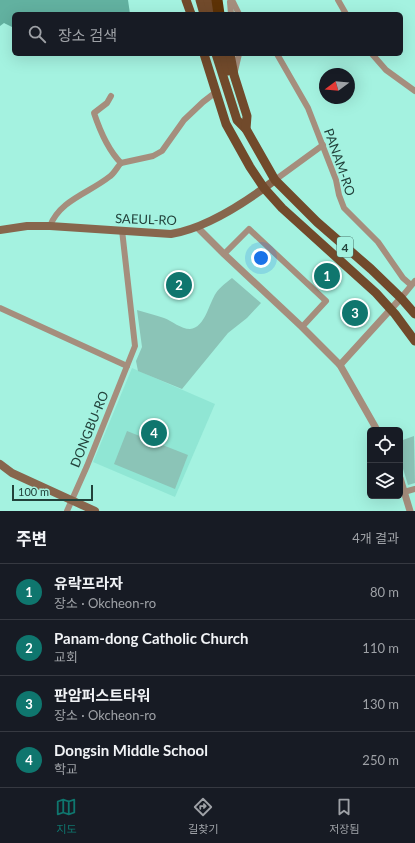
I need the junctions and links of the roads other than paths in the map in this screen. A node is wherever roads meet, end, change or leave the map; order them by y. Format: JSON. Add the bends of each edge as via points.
{"nodes":[{"id":1,"x":186,"y":0,"type":"edge"},
{"id":2,"x":200,"y":0,"type":"edge"},
{"id":3,"x":208,"y":0,"type":"edge"},
{"id":4,"x":216,"y":0,"type":"edge"},
{"id":5,"x":231,"y":0,"type":"edge"},
{"id":6,"x":338,"y":0,"type":"edge"},
{"id":7,"x":190,"y":12,"type":"edge"},
{"id":8,"x":203,"y":12,"type":"edge"},
{"id":9,"x":211,"y":12,"type":"edge"},
{"id":10,"x":219,"y":12,"type":"edge"},
{"id":11,"x":231,"y":12,"type":"edge"},
{"id":12,"x":238,"y":12,"type":"edge"},
{"id":13,"x":345,"y":12,"type":"edge"},
{"id":14,"x":205,"y":56,"type":"edge"},
{"id":15,"x":217,"y":56,"type":"edge"},
{"id":16,"x":224,"y":56,"type":"edge"},
{"id":17,"x":230,"y":56,"type":"edge"},
{"id":18,"x":239,"y":56,"type":"edge"},
{"id":19,"x":278,"y":56,"type":"edge"},
{"id":20,"x":374,"y":56,"type":"edge"},
{"id":21,"x":234,"y":75,"type":"junction"},
{"id":22,"x":415,"y":91,"type":"edge"},
{"id":23,"x":216,"y":92,"type":"junction"},
{"id":24,"x":111,"y":96,"type":"dead end"},
{"id":25,"x":246,"y":129,"type":"junction"},
{"id":26,"x":323,"y":145,"type":"junction"},
{"id":27,"x":121,"y":163,"type":"junction"},
{"id":28,"x":275,"y":180,"type":"junction"},
{"id":29,"x":264,"y":188,"type":"junction"},
{"id":30,"x":50,"y":226,"type":"junction"},
{"id":31,"x":197,"y":227,"type":"junction"},
{"id":32,"x":0,"y":230,"type":"edge"},
{"id":33,"x":122,"y":230,"type":"junction"},
{"id":34,"x":224,"y":254,"type":"junction"},
{"id":35,"x":413,"y":283,"type":"edge"},
{"id":36,"x":401,"y":298,"type":"junction"},
{"id":37,"x":0,"y":308,"type":"edge"},
{"id":38,"x":391,"y":308,"type":"junction"},
{"id":39,"x":415,"y":314,"type":"edge"},
{"id":40,"x":302,"y":327,"type":"junction"},
{"id":41,"x":415,"y":341,"type":"edge"},
{"id":42,"x":340,"y":365,"type":"junction"},
{"id":43,"x":127,"y":366,"type":"junction"},
{"id":44,"x":375,"y":427,"type":"edge"},
{"id":45,"x":0,"y":464,"type":"edge"},
{"id":46,"x":403,"y":488,"type":"edge"},
{"id":47,"x":415,"y":489,"type":"edge"},
{"id":48,"x":404,"y":492,"type":"junction"},
{"id":49,"x":72,"y":500,"type":"junction"},
{"id":50,"x":67,"y":511,"type":"edge"},
{"id":51,"x":95,"y":511,"type":"edge"},
{"id":52,"x":410,"y":511,"type":"edge"}],
"edges":[{"from":1,"to":7,"type":"main road"},
{"from":2,"to":8,"type":"main road"},
{"from":3,"to":9,"type":"main road"},
{"from":4,"to":10,"type":"highway"},
{"from":5,"to":11,"type":"street"},
{"from":5,"to":12,"type":"street"},
{"from":6,"to":13,"type":"street"},
{"from":14,"to":23,"type":"main road","number":"4"},
{"from":15,"to":25,"type":"main road","via":[[237,120]]},
{"from":16,"to":25,"type":"main road"},
{"from":17,"to":21,"type":"main road","number":"4"},
{"from":18,"to":21,"type":"street"},
{"from":19,"to":26,"type":"street","name":"PANAM-RO","via":[[308,108]]},
{"from":20,"to":22,"type":"street","via":[[386,70]]},
{"from":21,"to":25,"type":"main road","number":"4","via":[[247,116]]},
{"from":23,"to":27,"type":"street","via":[[184,120],[162,151],[153,156]]},
{"from":23,"to":29,"type":"main road","number":"4","via":[[226,124]]},
{"from":24,"to":27,"type":"street","via":[[107,103],[94,113],[99,129],[114,156]]},
{"from":25,"to":28,"type":"main road","number":"4"},
{"from":26,"to":28,"type":"street"},
{"from":26,"to":35,"type":"street","name":"PANAM-RO","via":[[344,208],[378,242],[403,278]]},
{"from":27,"to":30,"type":"street","via":[[110,177],[69,202]]},
{"from":28,"to":29,"type":"main road","name":"SAEUL-RO"},
{"from":28,"to":36,"type":"main road","number":"4"},
{"from":29,"to":31,"type":"main road","name":"SAEUL-RO"},
{"from":29,"to":38,"type":"main road","number":"4","via":[[282,208]]},
{"from":30,"to":32,"type":"main road","name":"SAEUL-RO"},
{"from":30,"to":33,"type":"main road","name":"SAEUL-RO"},
{"from":31,"to":33,"type":"main road","name":"SAEUL-RO","via":[[170,234]]},
{"from":31,"to":34,"type":"street"},
{"from":33,"to":43,"type":"street","name":"DONGBU-RO","via":[[135,346]]},
{"from":34,"to":40,"type":"street"},
{"from":34,"to":40,"type":"street","via":[[249,229],[326,301]]},
{"from":35,"to":36,"type":"street"},
{"from":36,"to":38,"type":"street"},
{"from":36,"to":39,"type":"main road","number":"4"},
{"from":37,"to":43,"type":"street"},
{"from":38,"to":41,"type":"main road","number":"4"},
{"from":38,"to":42,"type":"street"},
{"from":40,"to":42,"type":"street"},
{"from":42,"to":44,"type":"street"},
{"from":43,"to":49,"type":"street","name":"DONGBU-RO"},
{"from":45,"to":49,"type":"main road","via":[[12,473]]},
{"from":46,"to":48,"type":"street"},
{"from":47,"to":48,"type":"street"},
{"from":48,"to":52,"type":"street"},
{"from":49,"to":50,"type":"street","name":"DONGBU-RO"},
{"from":49,"to":51,"type":"main road"}]}
